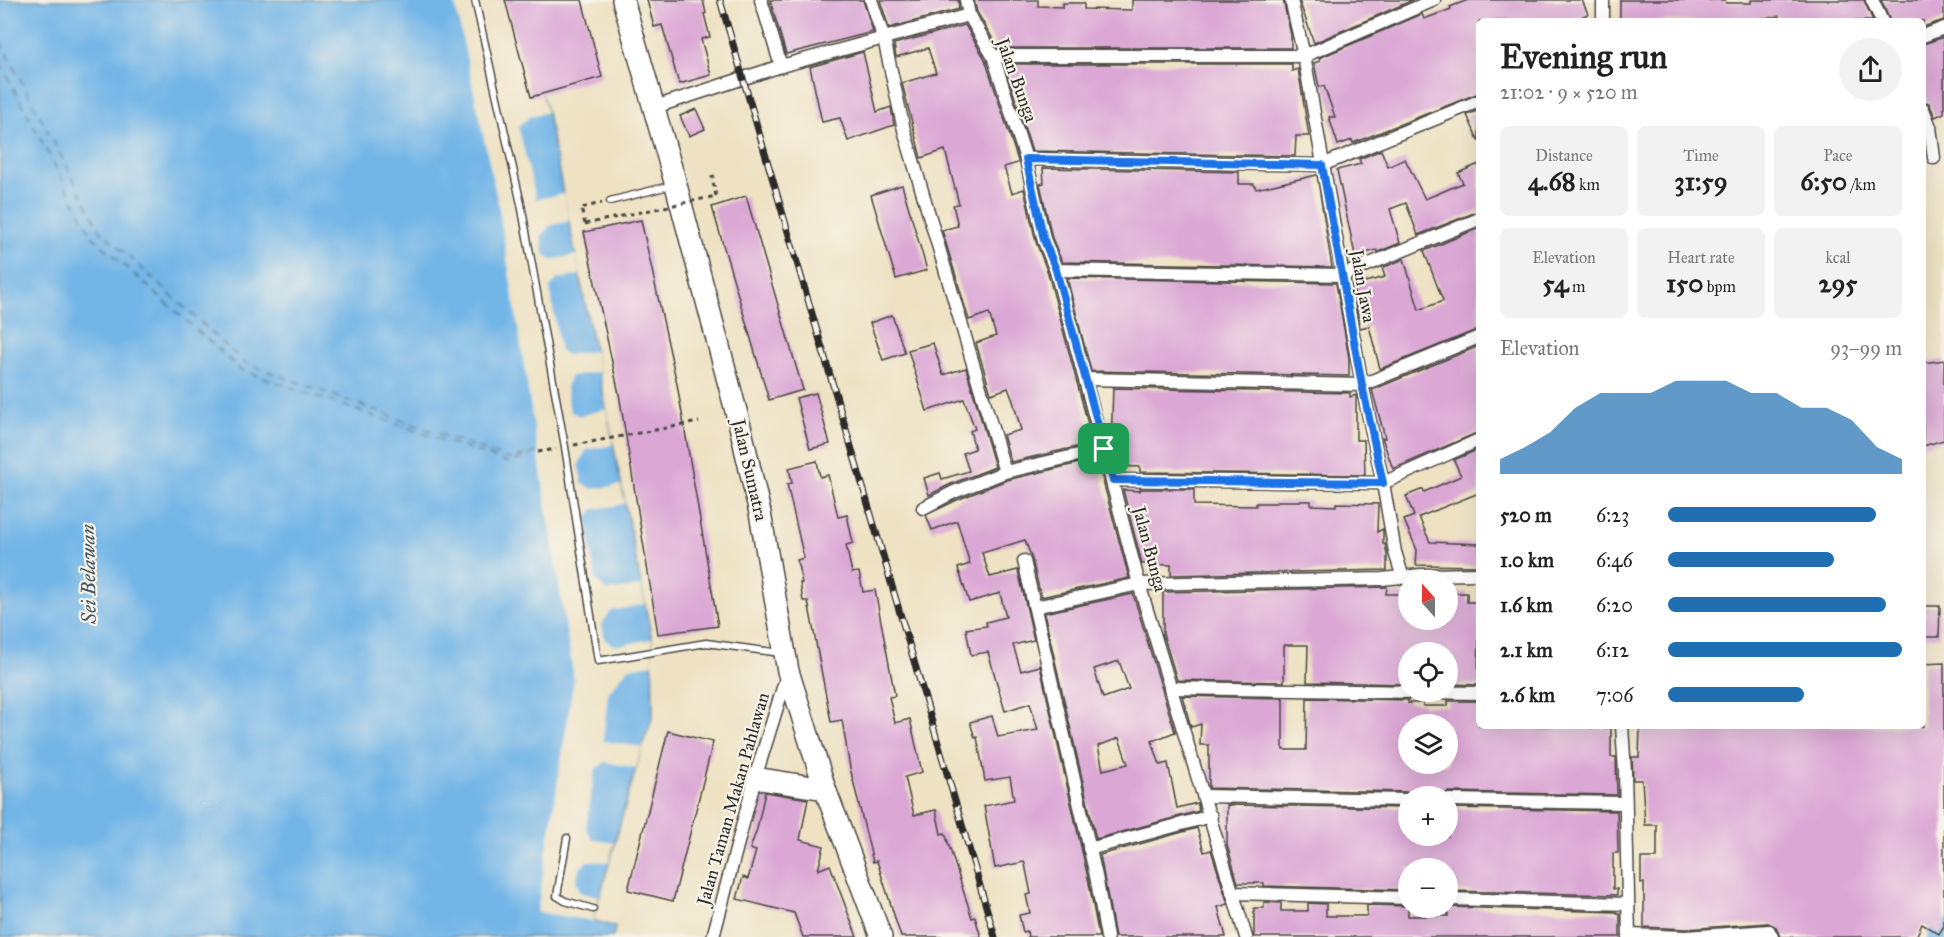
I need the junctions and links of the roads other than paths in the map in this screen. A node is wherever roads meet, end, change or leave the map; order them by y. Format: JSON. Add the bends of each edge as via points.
{"nodes":[{"id":1,"x":475,"y":0,"type":"edge"},
{"id":2,"x":623,"y":0,"type":"edge"},
{"id":3,"x":761,"y":0,"type":"edge"},
{"id":4,"x":871,"y":0,"type":"edge"},
{"id":5,"x":966,"y":0,"type":"edge"},
{"id":6,"x":1291,"y":0,"type":"edge"},
{"id":7,"x":1434,"y":0,"type":"edge"},
{"id":8,"x":1603,"y":0,"type":"edge"},
{"id":9,"x":1872,"y":0,"type":"edge"},
{"id":10,"x":969,"y":15,"type":"junction"},
{"id":11,"x":1603,"y":18,"type":"edge"},
{"id":12,"x":1881,"y":18,"type":"edge"},
{"id":13,"x":1944,"y":28,"type":"edge"},
{"id":14,"x":1926,"y":35,"type":"edge"},
{"id":15,"x":884,"y":39,"type":"junction"},
{"id":16,"x":993,"y":56,"type":"junction"},
{"id":17,"x":1304,"y":56,"type":"junction"},
{"id":18,"x":781,"y":66,"type":"junction"},
{"id":19,"x":1476,"y":102,"type":"edge"},
{"id":20,"x":655,"y":107,"type":"junction"},
{"id":21,"x":1926,"y":117,"type":"edge"},
{"id":22,"x":1934,"y":158,"type":"dead end"},
{"id":23,"x":1026,"y":159,"type":"junction"},
{"id":24,"x":1322,"y":165,"type":"junction"},
{"id":25,"x":676,"y":184,"type":"junction"},
{"id":26,"x":610,"y":201,"type":"road end"},
{"id":27,"x":1476,"y":220,"type":"edge"},
{"id":28,"x":1056,"y":270,"type":"junction"},
{"id":29,"x":1343,"y":275,"type":"junction"},
{"id":30,"x":1476,"y":338,"type":"edge"},
{"id":31,"x":1086,"y":379,"type":"junction"},
{"id":32,"x":1362,"y":385,"type":"junction"},
{"id":33,"x":1476,"y":441,"type":"edge"},
{"id":34,"x":1104,"y":449,"type":"junction"},
{"id":35,"x":1005,"y":472,"type":"junction"},
{"id":36,"x":1113,"y":480,"type":"junction"},
{"id":37,"x":1383,"y":483,"type":"junction"},
{"id":38,"x":923,"y":508,"type":"dead end"},
{"id":39,"x":1024,"y":561,"type":"dead end"},
{"id":40,"x":1400,"y":570,"type":"edge"},
{"id":41,"x":1458,"y":574,"type":"edge"},
{"id":42,"x":1476,"y":574,"type":"edge"},
{"id":43,"x":1398,"y":579,"type":"edge"},
{"id":44,"x":1140,"y":584,"type":"junction"},
{"id":45,"x":1035,"y":607,"type":"junction"},
{"id":46,"x":786,"y":662,"type":"junction"},
{"id":47,"x":1170,"y":688,"type":"junction"},
{"id":48,"x":1476,"y":693,"type":"edge"},
{"id":49,"x":1622,"y":729,"type":"edge"},
{"id":50,"x":755,"y":778,"type":"junction"},
{"id":51,"x":825,"y":789,"type":"junction"},
{"id":52,"x":1204,"y":796,"type":"junction"},
{"id":53,"x":1398,"y":800,"type":"edge"},
{"id":54,"x":1458,"y":800,"type":"edge"},
{"id":55,"x":1624,"y":803,"type":"junction"},
{"id":56,"x":1211,"y":816,"type":"junction"},
{"id":57,"x":567,"y":838,"type":"dead end"},
{"id":58,"x":1089,"y":849,"type":"junction"},
{"id":59,"x":1232,"y":892,"type":"junction"},
{"id":60,"x":1398,"y":897,"type":"edge"},
{"id":61,"x":1458,"y":899,"type":"edge"},
{"id":62,"x":1628,"y":904,"type":"junction"},
{"id":63,"x":593,"y":909,"type":"dead end"},
{"id":64,"x":1629,"y":936,"type":"edge"},
{"id":65,"x":713,"y":937,"type":"edge"},
{"id":66,"x":881,"y":937,"type":"edge"},
{"id":67,"x":1107,"y":937,"type":"edge"},
{"id":68,"x":1246,"y":937,"type":"edge"},
{"id":69,"x":1772,"y":937,"type":"edge"}],
"edges":[{"from":1,"to":46,"type":"lane","via":[[521,204],[565,447],[598,661],[706,644]]},
{"from":2,"to":20,"type":"highway","name":"Jalan Sumatra"},
{"from":3,"to":18,"type":"street"},
{"from":4,"to":15,"type":"street"},
{"from":5,"to":10,"type":"street","name":"Jalan Bunga"},
{"from":6,"to":17,"type":"street","name":"Jalan Jawa"},
{"from":7,"to":17,"type":"street"},
{"from":8,"to":11,"type":"street"},
{"from":9,"to":12,"type":"street"},
{"from":10,"to":15,"type":"street"},
{"from":10,"to":16,"type":"street","name":"Jalan Bunga"},
{"from":13,"to":14,"type":"street"},
{"from":15,"to":18,"type":"street"},
{"from":15,"to":35,"type":"street","via":[[904,130]]},
{"from":16,"to":17,"type":"street"},
{"from":16,"to":23,"type":"street","name":"Jalan Bunga"},
{"from":17,"to":24,"type":"street","name":"Jalan Jawa"},
{"from":18,"to":20,"type":"street"},
{"from":19,"to":24,"type":"street"},
{"from":20,"to":25,"type":"highway","name":"Jalan Sumatra"},
{"from":21,"to":22,"type":"street"},
{"from":23,"to":24,"type":"street"},
{"from":23,"to":28,"type":"street","name":"Jalan Bunga","via":[[1044,240]]},
{"from":24,"to":29,"type":"street","name":"Jalan Jawa"},
{"from":25,"to":26,"type":"lane"},
{"from":25,"to":46,"type":"highway","name":"Jalan Sumatra","via":[[741,426]]},
{"from":27,"to":29,"type":"street"},
{"from":28,"to":29,"type":"street"},
{"from":28,"to":31,"type":"street","name":"Jalan Bunga"},
{"from":29,"to":32,"type":"street","name":"Jalan Jawa"},
{"from":30,"to":32,"type":"street"},
{"from":31,"to":32,"type":"street"},
{"from":31,"to":34,"type":"street","name":"Jalan Bunga"},
{"from":32,"to":37,"type":"street","name":"Jalan Jawa"},
{"from":33,"to":37,"type":"street"},
{"from":34,"to":35,"type":"street"},
{"from":34,"to":36,"type":"street","name":"Jalan Bunga"},
{"from":35,"to":38,"type":"street"},
{"from":36,"to":37,"type":"street"},
{"from":36,"to":44,"type":"street","name":"Jalan Bunga"},
{"from":37,"to":40,"type":"street","name":"Jalan Jawa"},
{"from":39,"to":45,"type":"street"},
{"from":41,"to":42,"type":"street"},
{"from":43,"to":44,"type":"street"},
{"from":44,"to":45,"type":"street"},
{"from":44,"to":47,"type":"street","name":"Jalan Bunga"},
{"from":45,"to":58,"type":"street"},
{"from":46,"to":50,"type":"street","name":"Jalan Taman Makan Pahlawan"},
{"from":46,"to":51,"type":"highway","name":"Jalan Sumatra"},
{"from":47,"to":48,"type":"street"},
{"from":47,"to":52,"type":"street","name":"Jalan Bunga"},
{"from":49,"to":55,"type":"street"},
{"from":50,"to":51,"type":"highway"},
{"from":50,"to":65,"type":"street","name":"Jalan Taman Makan Pahlawan"},
{"from":51,"to":66,"type":"highway","name":"Jalan Sumatra"},
{"from":52,"to":53,"type":"street"},
{"from":52,"to":56,"type":"street","name":"Jalan Bunga"},
{"from":54,"to":55,"type":"street"},
{"from":55,"to":62,"type":"street"},
{"from":56,"to":58,"type":"street"},
{"from":56,"to":59,"type":"street","name":"Jalan Bunga"},
{"from":57,"to":63,"type":"lane","via":[[557,896]]},
{"from":58,"to":67,"type":"street"},
{"from":59,"to":60,"type":"street"},
{"from":59,"to":68,"type":"street","name":"Jalan Bunga"},
{"from":61,"to":62,"type":"street"},
{"from":62,"to":64,"type":"street"},
{"from":64,"to":69,"type":"street","via":[[1686,937],[1769,931]]}]}
